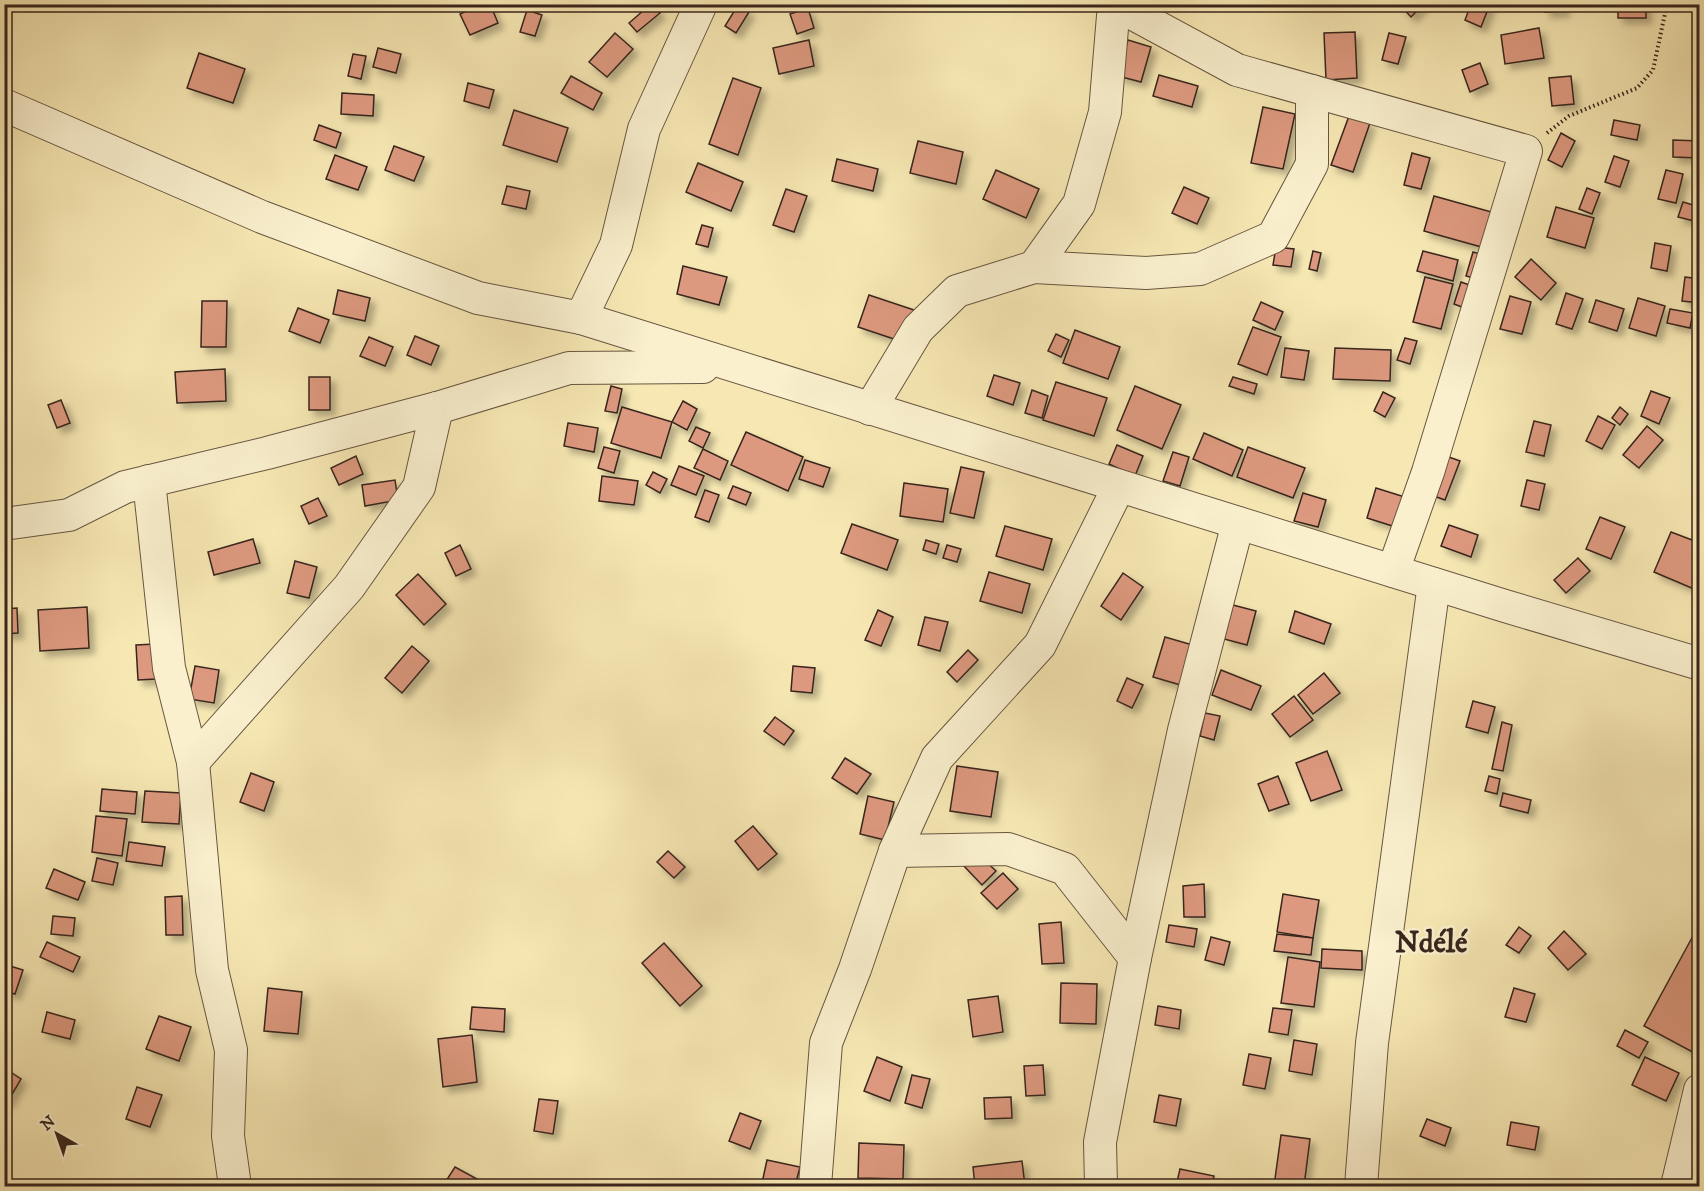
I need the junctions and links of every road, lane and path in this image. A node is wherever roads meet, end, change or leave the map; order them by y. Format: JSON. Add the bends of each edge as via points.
{"nodes":[{"id":1,"x":700,"y":4,"type":"edge"},
{"id":2,"x":1115,"y":4,"type":"edge"},
{"id":3,"x":1667,"y":4,"type":"edge"},
{"id":4,"x":1312,"y":91,"type":"junction"},
{"id":5,"x":4,"y":105,"type":"edge"},
{"id":6,"x":1526,"y":151,"type":"junction"},
{"id":7,"x":1034,"y":267,"type":"junction"},
{"id":8,"x":581,"y":318,"type":"junction"},
{"id":9,"x":734,"y":367,"type":"junction"},
{"id":10,"x":437,"y":408,"type":"junction"},
{"id":11,"x":870,"y":409,"type":"junction"},
{"id":12,"x":149,"y":481,"type":"junction"},
{"id":13,"x":1119,"y":486,"type":"junction"},
{"id":14,"x":1238,"y":523,"type":"junction"},
{"id":15,"x":4,"y":524,"type":"edge"},
{"id":16,"x":1393,"y":571,"type":"junction"},
{"id":17,"x":1434,"y":584,"type":"junction"},
{"id":18,"x":1700,"y":664,"type":"edge"},
{"id":19,"x":193,"y":762,"type":"junction"},
{"id":20,"x":895,"y":851,"type":"junction"},
{"id":21,"x":1135,"y":958,"type":"junction"},
{"id":22,"x":1700,"y":1090,"type":"edge"},
{"id":23,"x":235,"y":1186,"type":"edge"},
{"id":24,"x":815,"y":1186,"type":"edge"},
{"id":25,"x":1101,"y":1186,"type":"edge"},
{"id":26,"x":1361,"y":1186,"type":"edge"},
{"id":27,"x":1677,"y":1186,"type":"edge"}],
"edges":[{"from":1,"to":8,"type":"street","via":[[644,129],[616,245]]},
{"from":2,"to":4,"type":"street","via":[[1237,70]]},
{"from":2,"to":7,"type":"street","via":[[1105,112],[1079,204]]},
{"from":3,"to":6,"type":"path","via":[[1653,70],[1637,88],[1569,116]]},
{"from":4,"to":6,"type":"street"},
{"from":4,"to":7,"type":"street","via":[[1312,164],[1273,237],[1200,269],[1146,273]]},
{"from":5,"to":8,"type":"street","via":[[262,217],[478,298]]},
{"from":6,"to":16,"type":"street","via":[[1428,472]]},
{"from":7,"to":11,"type":"street","via":[[957,291],[918,329]]},
{"from":8,"to":9,"type":"street"},
{"from":9,"to":10,"type":"street","via":[[569,368]]},
{"from":9,"to":11,"type":"street"},
{"from":10,"to":12,"type":"street"},
{"from":10,"to":19,"type":"street","via":[[419,487],[349,587]]},
{"from":11,"to":13,"type":"street"},
{"from":12,"to":15,"type":"street","via":[[125,487],[69,515]]},
{"from":12,"to":19,"type":"street","via":[[169,668]]},
{"from":13,"to":14,"type":"street"},
{"from":13,"to":20,"type":"street","via":[[1040,645],[937,758]]},
{"from":14,"to":16,"type":"street"},
{"from":14,"to":21,"type":"street","via":[[1184,729]]},
{"from":16,"to":17,"type":"street"},
{"from":17,"to":18,"type":"street"},
{"from":17,"to":26,"type":"street","via":[[1372,1043]]},
{"from":19,"to":23,"type":"street","via":[[212,970],[231,1050],[228,1136]]},
{"from":20,"to":21,"type":"street","via":[[1008,849],[1065,869]]},
{"from":20,"to":24,"type":"street","via":[[826,1043]]},
{"from":21,"to":25,"type":"street","via":[[1100,1142]]},
{"from":22,"to":27,"type":"street"}]}
